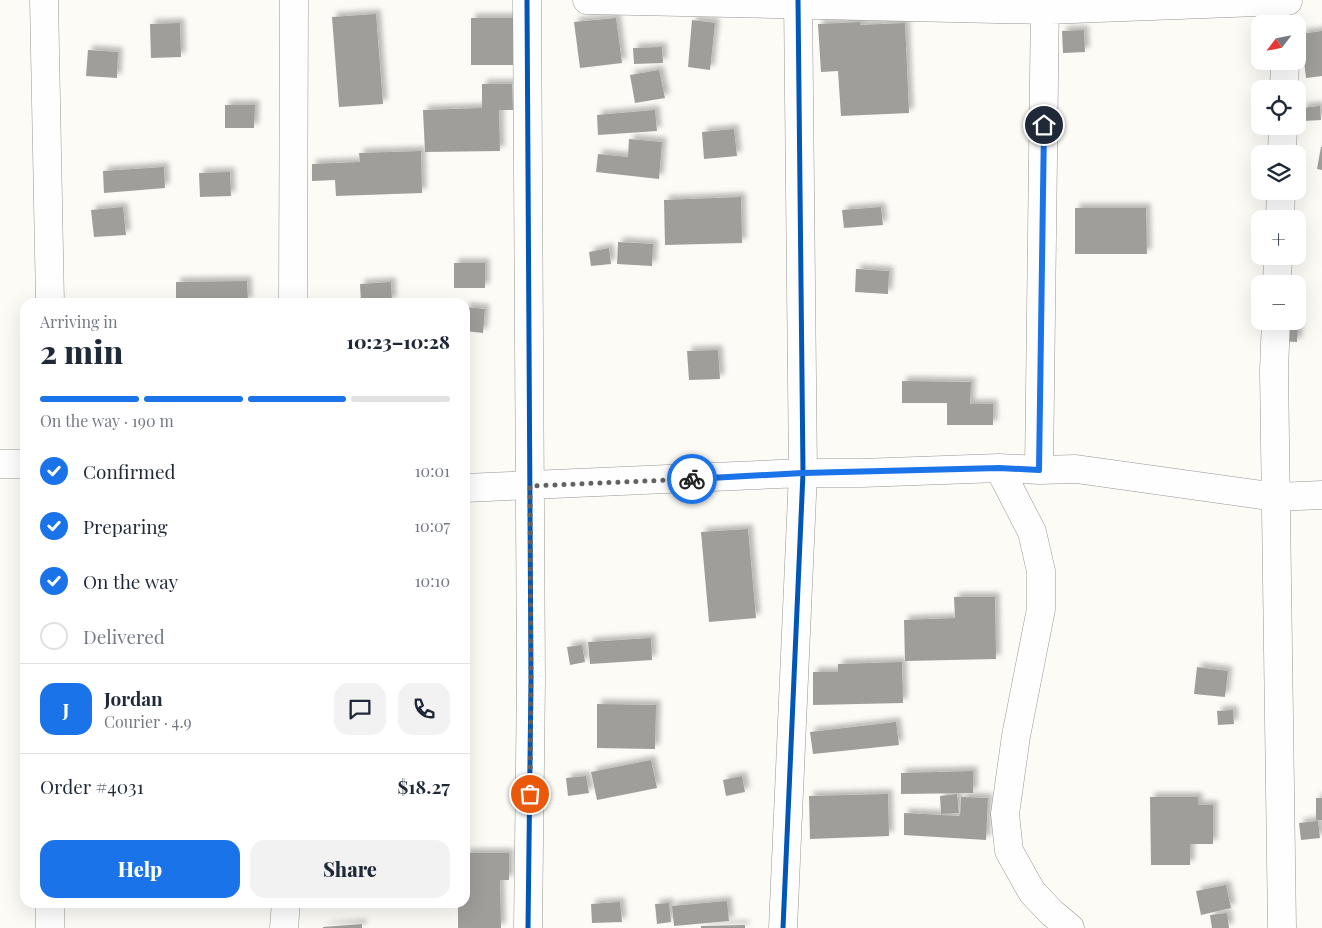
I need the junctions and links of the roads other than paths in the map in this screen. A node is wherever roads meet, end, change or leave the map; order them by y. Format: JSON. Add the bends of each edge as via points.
{"nodes":[{"id":1,"x":44,"y":0,"type":"edge"},
{"id":2,"x":294,"y":0,"type":"edge"},
{"id":3,"x":527,"y":0,"type":"edge"},
{"id":4,"x":587,"y":0,"type":"edge"},
{"id":5,"x":1284,"y":0,"type":"edge"},
{"id":6,"x":1288,"y":0,"type":"edge"},
{"id":7,"x":1295,"y":0,"type":"edge"},
{"id":8,"x":798,"y":2,"type":"edge"},
{"id":9,"x":1045,"y":5,"type":"edge"},
{"id":10,"x":1287,"y":15,"type":"edge"},
{"id":11,"x":50,"y":298,"type":"edge"},
{"id":12,"x":293,"y":298,"type":"edge"},
{"id":13,"x":1276,"y":330,"type":"edge"},
{"id":14,"x":0,"y":464,"type":"edge"},
{"id":15,"x":20,"y":464,"type":"edge"},
{"id":16,"x":999,"y":468,"type":"junction"},
{"id":17,"x":1039,"y":470,"type":"junction"},
{"id":18,"x":803,"y":473,"type":"junction"},
{"id":19,"x":530,"y":486,"type":"junction"},
{"id":20,"x":470,"y":488,"type":"edge"},
{"id":21,"x":1322,"y":495,"type":"edge"},
{"id":22,"x":1276,"y":498,"type":"junction"},
{"id":23,"x":50,"y":908,"type":"edge"},
{"id":24,"x":286,"y":908,"type":"edge"},
{"id":25,"x":50,"y":928,"type":"edge"},
{"id":26,"x":284,"y":928,"type":"edge"},
{"id":27,"x":528,"y":928,"type":"edge"},
{"id":28,"x":783,"y":928,"type":"edge"},
{"id":29,"x":1070,"y":928,"type":"edge"},
{"id":30,"x":1282,"y":928,"type":"edge"}],
"edges":[{"from":1,"to":11,"type":"street"},
{"from":2,"to":12,"type":"street"},
{"from":3,"to":19,"type":"street"},
{"from":4,"to":8,"type":"street"},
{"from":5,"to":6,"type":"street"},
{"from":6,"to":7,"type":"street"},
{"from":6,"to":9,"type":"street"},
{"from":6,"to":10,"type":"street"},
{"from":8,"to":9,"type":"street"},
{"from":8,"to":18,"type":"street"},
{"from":9,"to":17,"type":"street"},
{"from":13,"to":22,"type":"street"},
{"from":14,"to":15,"type":"street"},
{"from":16,"to":17,"type":"street"},
{"from":16,"to":18,"type":"street"},
{"from":16,"to":29,"type":"street","via":[[1032,532],[1041,571],[1041,609],[1016,736],[1005,814],[1009,852],[1032,892]]},
{"from":17,"to":22,"type":"street","via":[[1076,469]]},
{"from":18,"to":19,"type":"street"},
{"from":18,"to":28,"type":"street"},
{"from":19,"to":20,"type":"street"},
{"from":19,"to":27,"type":"street"},
{"from":21,"to":22,"type":"street"},
{"from":22,"to":30,"type":"street"},
{"from":23,"to":25,"type":"street"},
{"from":24,"to":26,"type":"street"}]}
